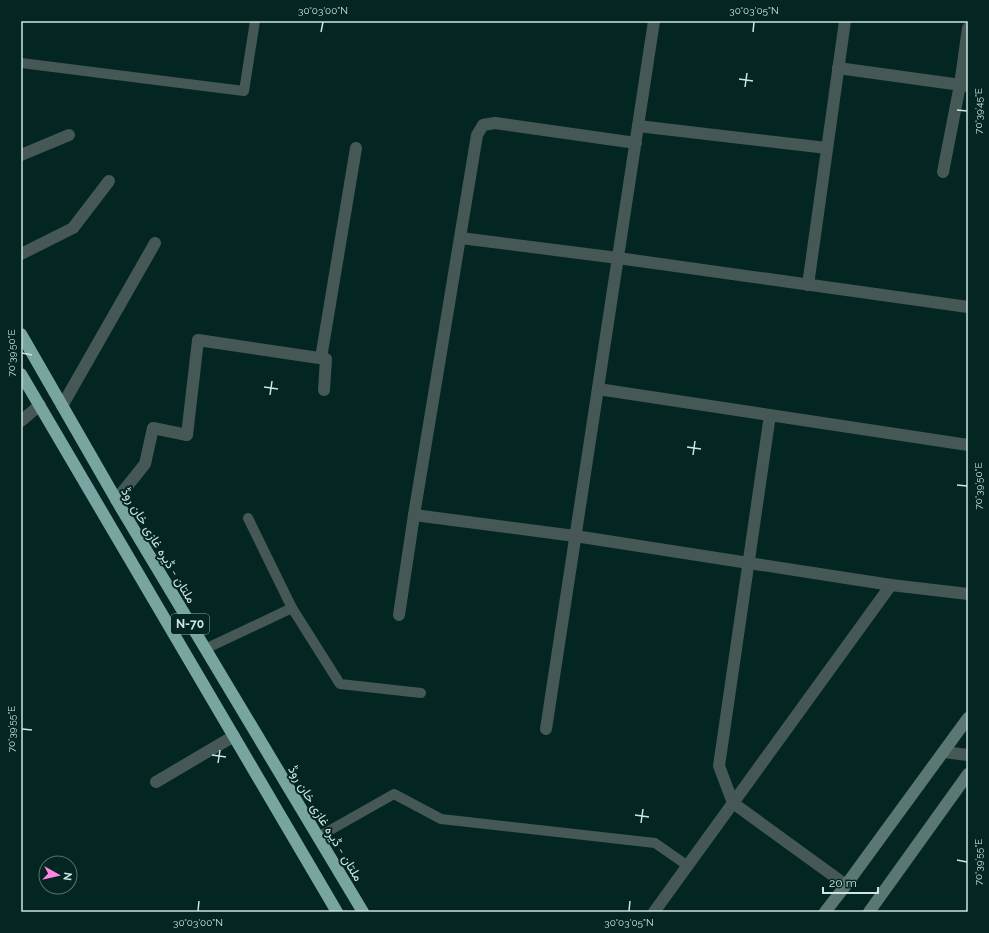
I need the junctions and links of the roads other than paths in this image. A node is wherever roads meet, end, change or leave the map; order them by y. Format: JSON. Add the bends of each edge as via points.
{"nodes":[{"id":1,"x":256,"y":21,"type":"edge"},
{"id":2,"x":654,"y":21,"type":"edge"},
{"id":3,"x":845,"y":21,"type":"edge"},
{"id":4,"x":968,"y":28,"type":"edge"},
{"id":5,"x":21,"y":63,"type":"edge"},
{"id":6,"x":838,"y":68,"type":"junction"},
{"id":7,"x":964,"y":86,"type":"edge"},
{"id":8,"x":638,"y":126,"type":"junction"},
{"id":9,"x":69,"y":135,"type":"dead end"},
{"id":10,"x":636,"y":143,"type":"junction"},
{"id":11,"x":356,"y":148,"type":"dead end"},
{"id":12,"x":827,"y":148,"type":"junction"},
{"id":13,"x":21,"y":155,"type":"edge"},
{"id":14,"x":943,"y":172,"type":"dead end"},
{"id":15,"x":110,"y":181,"type":"dead end"},
{"id":16,"x":461,"y":238,"type":"junction"},
{"id":17,"x":155,"y":243,"type":"dead end"},
{"id":18,"x":21,"y":254,"type":"edge"},
{"id":19,"x":618,"y":258,"type":"junction"},
{"id":20,"x":808,"y":285,"type":"junction"},
{"id":21,"x":968,"y":307,"type":"edge"},
{"id":22,"x":21,"y":334,"type":"edge"},
{"id":23,"x":321,"y":358,"type":"junction"},
{"id":24,"x":21,"y":374,"type":"edge"},
{"id":25,"x":598,"y":389,"type":"junction"},
{"id":26,"x":324,"y":390,"type":"dead end"},
{"id":27,"x":40,"y":405,"type":"junction"},
{"id":28,"x":62,"y":406,"type":"junction"},
{"id":29,"x":770,"y":415,"type":"junction"},
{"id":30,"x":21,"y":421,"type":"edge"},
{"id":31,"x":968,"y":445,"type":"edge"},
{"id":32,"x":118,"y":504,"type":"junction"},
{"id":33,"x":414,"y":515,"type":"junction"},
{"id":34,"x":106,"y":518,"type":"junction"},
{"id":35,"x":248,"y":518,"type":"dead end"},
{"id":36,"x":575,"y":536,"type":"junction"},
{"id":37,"x":748,"y":563,"type":"junction"},
{"id":38,"x":891,"y":585,"type":"junction"},
{"id":39,"x":968,"y":594,"type":"edge"},
{"id":40,"x":292,"y":608,"type":"junction"},
{"id":41,"x":398,"y":616,"type":"dead end"},
{"id":42,"x":205,"y":649,"type":"junction"},
{"id":43,"x":421,"y":693,"type":"dead end"},
{"id":44,"x":968,"y":718,"type":"edge"},
{"id":45,"x":546,"y":729,"type":"dead end"},
{"id":46,"x":234,"y":736,"type":"junction"},
{"id":47,"x":944,"y":752,"type":"junction"},
{"id":48,"x":968,"y":755,"type":"edge"},
{"id":49,"x":968,"y":774,"type":"edge"},
{"id":50,"x":156,"y":782,"type":"dead end"},
{"id":51,"x":733,"y":803,"type":"junction"},
{"id":52,"x":318,"y":836,"type":"junction"},
{"id":53,"x":688,"y":866,"type":"junction"},
{"id":54,"x":846,"y":885,"type":"junction"},
{"id":55,"x":337,"y":912,"type":"edge"},
{"id":56,"x":363,"y":912,"type":"edge"},
{"id":57,"x":654,"y":912,"type":"edge"},
{"id":58,"x":825,"y":912,"type":"edge"},
{"id":59,"x":870,"y":912,"type":"edge"}],
"edges":[{"from":1,"to":5,"type":"lane","via":[[244,91]]},
{"from":2,"to":8,"type":"street"},
{"from":3,"to":6,"type":"street"},
{"from":4,"to":7,"type":"street"},
{"from":6,"to":7,"type":"street"},
{"from":6,"to":12,"type":"street"},
{"from":7,"to":14,"type":"street"},
{"from":8,"to":10,"type":"street"},
{"from":8,"to":12,"type":"street"},
{"from":9,"to":13,"type":"street"},
{"from":10,"to":16,"type":"street","via":[[495,123],[483,125],[477,135]]},
{"from":10,"to":19,"type":"street"},
{"from":11,"to":23,"type":"street"},
{"from":12,"to":20,"type":"street"},
{"from":15,"to":18,"type":"street","via":[[72,228]]},
{"from":16,"to":19,"type":"street"},
{"from":16,"to":33,"type":"street"},
{"from":17,"to":28,"type":"street"},
{"from":19,"to":20,"type":"street"},
{"from":19,"to":25,"type":"street"},
{"from":20,"to":21,"type":"street"},
{"from":22,"to":28,"type":"highway","name":"ملتان - ڈیرہ غازی خان روڈ","number":"N-70"},
{"from":23,"to":26,"type":"street","via":[[326,360]]},
{"from":23,"to":32,"type":"street","via":[[198,340],[187,435],[153,428],[145,464]]},
{"from":24,"to":27,"type":"highway","number":"N-70"},
{"from":25,"to":29,"type":"street"},
{"from":25,"to":36,"type":"street"},
{"from":27,"to":30,"type":"street"},
{"from":27,"to":34,"type":"highway","number":"N-70"},
{"from":28,"to":32,"type":"highway","name":"ملتان - ڈیرہ غازی خان روڈ","number":"N-70"},
{"from":29,"to":31,"type":"street"},
{"from":29,"to":37,"type":"street"},
{"from":32,"to":34,"type":"highway"},
{"from":32,"to":42,"type":"highway","name":"ملتان - ڈیرہ غازی خان روڈ","number":"N-70"},
{"from":33,"to":36,"type":"street"},
{"from":33,"to":41,"type":"street"},
{"from":34,"to":46,"type":"highway","number":"N-70"},
{"from":35,"to":40,"type":"lane"},
{"from":36,"to":37,"type":"street"},
{"from":36,"to":45,"type":"street"},
{"from":37,"to":38,"type":"street"},
{"from":37,"to":51,"type":"street","via":[[719,766]]},
{"from":38,"to":39,"type":"street"},
{"from":38,"to":51,"type":"street"},
{"from":40,"to":42,"type":"lane"},
{"from":40,"to":43,"type":"lane","via":[[340,684]]},
{"from":42,"to":52,"type":"highway","name":"ملتان - ڈیرہ غازی خان روڈ","number":"N-70"},
{"from":44,"to":47,"type":"street"},
{"from":46,"to":50,"type":"street"},
{"from":46,"to":55,"type":"highway","number":"N-70"},
{"from":47,"to":48,"type":"street"},
{"from":47,"to":54,"type":"street"},
{"from":49,"to":59,"type":"street"},
{"from":51,"to":53,"type":"street"},
{"from":51,"to":54,"type":"street"},
{"from":52,"to":53,"type":"lane","via":[[394,794],[441,819],[655,843]]},
{"from":52,"to":56,"type":"highway","name":"ملتان - ڈیرہ غازی خان روڈ","number":"N-70"},
{"from":53,"to":57,"type":"street"},
{"from":54,"to":58,"type":"street"}]}
